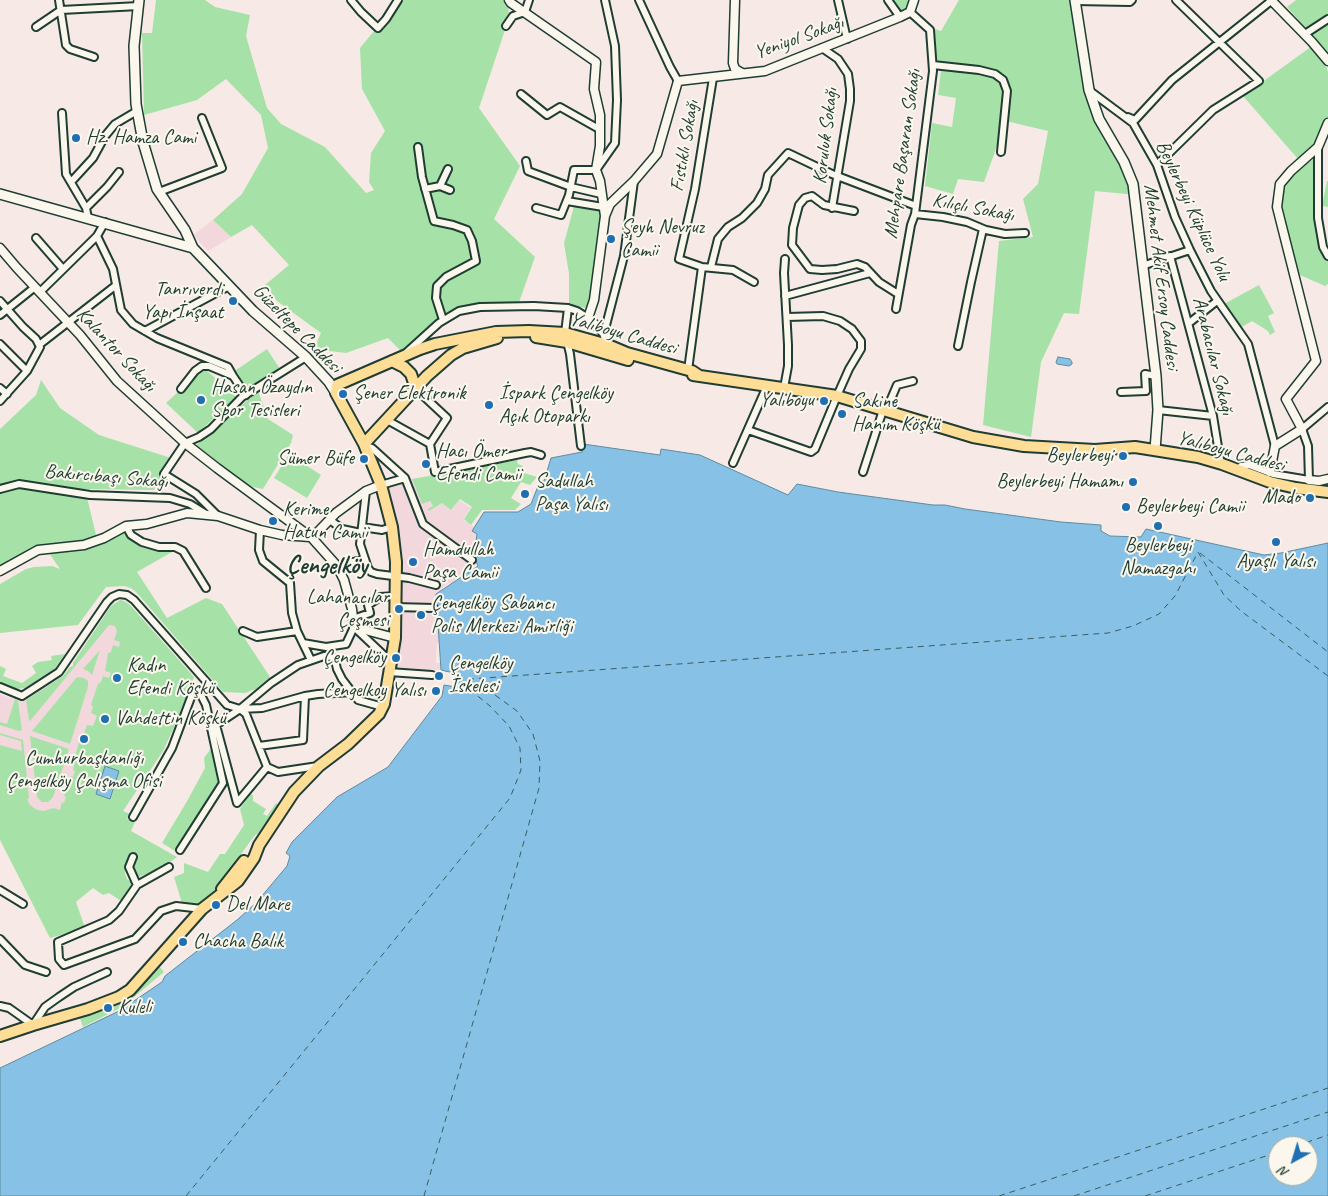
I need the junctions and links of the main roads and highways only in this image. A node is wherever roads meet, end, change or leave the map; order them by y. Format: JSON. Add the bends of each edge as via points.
{"nodes":[{"id":1,"x":1075,"y":1,"type":"edge"},
{"id":2,"x":139,"y":3,"type":"edge"},
{"id":3,"x":0,"y":194,"type":"edge"},
{"id":4,"x":194,"y":248,"type":"junction"},
{"id":5,"x":566,"y":338,"type":"junction"},
{"id":6,"x":413,"y":352,"type":"junction"},
{"id":7,"x":392,"y":361,"type":"junction"},
{"id":8,"x":698,"y":375,"type":"junction"},
{"id":9,"x":427,"y":376,"type":"junction"},
{"id":10,"x":334,"y":386,"type":"junction"},
{"id":11,"x":416,"y":389,"type":"junction"},
{"id":12,"x":364,"y":444,"type":"junction"},
{"id":13,"x":1155,"y":450,"type":"junction"},
{"id":14,"x":1221,"y":462,"type":"junction"},
{"id":15,"x":1328,"y":485,"type":"edge"},
{"id":16,"x":1328,"y":492,"type":"edge"},
{"id":17,"x":0,"y":1036,"type":"edge"}],
"edges":[{"from":1,"to":13,"type":"main road","name":"Mehmet Akif Ersoy Caddesi","via":[[1089,90],[1099,119],[1133,184],[1156,376]]},
{"from":2,"to":4,"type":"main road","name":"Güzeltepe Caddesi","via":[[134,46],[142,142],[159,192]]},
{"from":3,"to":4,"type":"main road"},
{"from":4,"to":10,"type":"main road","name":"Güzeltepe Caddesi","via":[[253,312],[306,357]]},
{"from":5,"to":6,"type":"main road","name":"Yalıboyu Caddesi","via":[[529,331],[496,332],[456,339]]},
{"from":5,"to":8,"type":"main road","name":"Yalıboyu Caddesi","via":[[608,345]]},
{"from":5,"to":8,"type":"main road","name":"Yalıboyu Caddesi","via":[[690,376]]},
{"from":5,"to":9,"type":"main road","name":"Yalıboyu Caddesi","via":[[514,336],[483,341],[451,355]]},
{"from":6,"to":7,"type":"main road","name":"Yalıboyu Caddesi"},
{"from":6,"to":9,"type":"main road","via":[[412,366],[418,375]]},
{"from":7,"to":10,"type":"main road","name":"Yalıboyu Caddesi"},
{"from":7,"to":11,"type":"main road","via":[[411,374]]},
{"from":8,"to":13,"type":"main road","name":"Yalıboyu Caddesi","via":[[837,396],[1036,445],[1095,450],[1128,446]]},
{"from":9,"to":11,"type":"main road","name":"Yalıboyu Caddesi"},
{"from":10,"to":12,"type":"main road","name":"Güzeltepe Caddesi"},
{"from":11,"to":12,"type":"main road","name":"Yalıboyu Caddesi"},
{"from":12,"to":17,"type":"main road","name":"Güzeltepe Caddesi","via":[[381,485],[392,527],[395,638],[383,707],[375,720],[319,766],[294,792],[262,839],[130,990],[88,1009]]},
{"from":13,"to":14,"type":"main road","name":"Yalıboyu Caddesi"},
{"from":14,"to":15,"type":"main road","via":[[1284,481]]},
{"from":14,"to":16,"type":"main road","name":"Yalıboyu Caddesi","via":[[1270,482]]}]}
